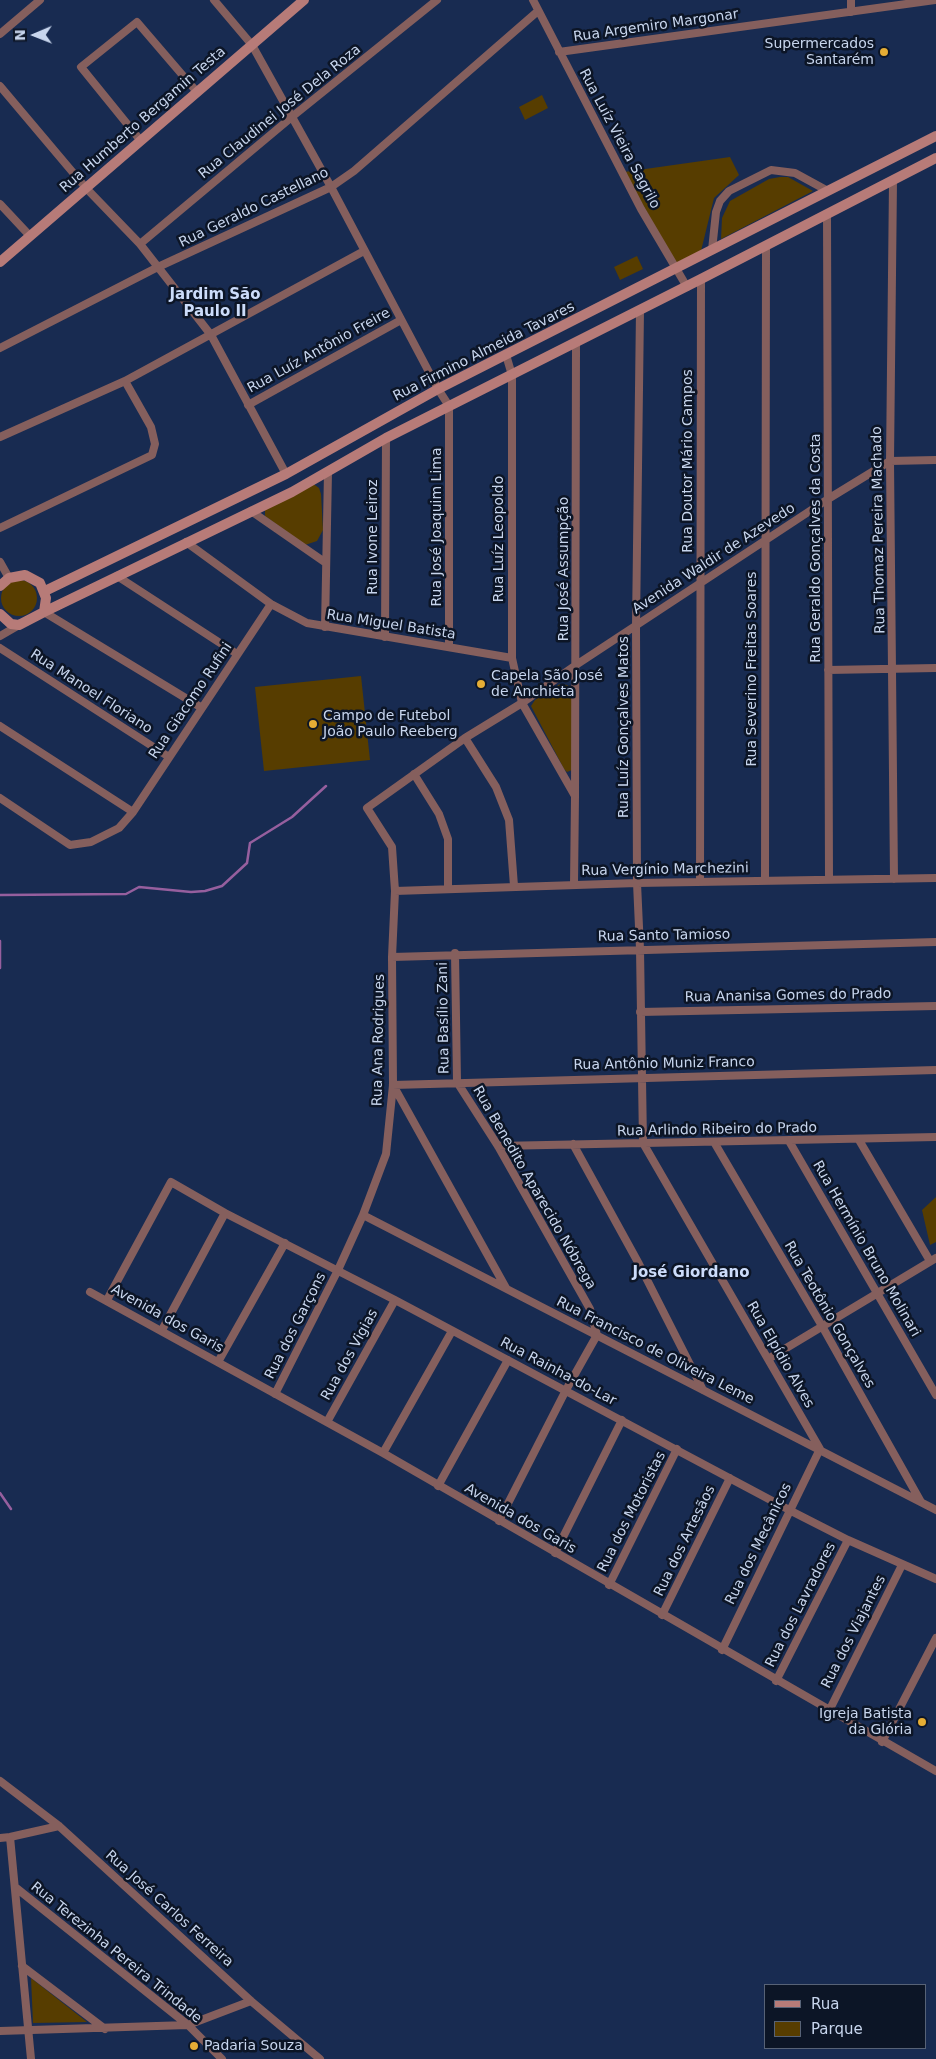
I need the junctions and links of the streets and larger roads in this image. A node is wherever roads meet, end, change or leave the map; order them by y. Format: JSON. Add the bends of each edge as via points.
{"nodes":[{"id":1,"x":40,"y":0,"type":"edge"},
{"id":2,"x":214,"y":0,"type":"edge"},
{"id":3,"x":304,"y":0,"type":"edge"},
{"id":4,"x":437,"y":0,"type":"edge"},
{"id":5,"x":533,"y":0,"type":"edge"},
{"id":6,"x":851,"y":0,"type":"edge"},
{"id":7,"x":935,"y":0,"type":"edge"},
{"id":8,"x":538,"y":11,"type":"junction"},
{"id":9,"x":851,"y":12,"type":"junction"},
{"id":10,"x":0,"y":34,"type":"edge"},
{"id":11,"x":252,"y":45,"type":"junction"},
{"id":12,"x":559,"y":52,"type":"junction"},
{"id":13,"x":0,"y":86,"type":"edge"},
{"id":14,"x":197,"y":92,"type":"junction"},
{"id":15,"x":293,"y":116,"type":"junction"},
{"id":16,"x":936,"y":136,"type":"edge"},
{"id":17,"x":140,"y":141,"type":"junction"},
{"id":18,"x":936,"y":158,"type":"edge"},
{"id":19,"x":894,"y":181,"type":"junction"},
{"id":20,"x":331,"y":187,"type":"junction"},
{"id":21,"x":86,"y":188,"type":"junction"},
{"id":22,"x":828,"y":191,"type":"junction"},
{"id":23,"x":0,"y":204,"type":"edge"},
{"id":24,"x":827,"y":215,"type":"junction"},
{"id":25,"x":30,"y":236,"type":"junction"},
{"id":26,"x":140,"y":244,"type":"junction"},
{"id":27,"x":766,"y":246,"type":"junction"},
{"id":28,"x":712,"y":250,"type":"junction"},
{"id":29,"x":364,"y":251,"type":"junction"},
{"id":30,"x":0,"y":262,"type":"edge"},
{"id":31,"x":158,"y":267,"type":"junction"},
{"id":32,"x":676,"y":268,"type":"junction"},
{"id":33,"x":701,"y":279,"type":"junction"},
{"id":34,"x":687,"y":287,"type":"junction"},
{"id":35,"x":640,"y":310,"type":"junction"},
{"id":36,"x":402,"y":320,"type":"junction"},
{"id":37,"x":211,"y":335,"type":"junction"},
{"id":38,"x":576,"y":343,"type":"junction"},
{"id":39,"x":0,"y":348,"type":"edge"},
{"id":40,"x":506,"y":355,"type":"junction"},
{"id":41,"x":512,"y":375,"type":"junction"},
{"id":42,"x":125,"y":381,"type":"junction"},
{"id":43,"x":438,"y":390,"type":"junction"},
{"id":44,"x":248,"y":405,"type":"junction"},
{"id":45,"x":449,"y":406,"type":"junction"},
{"id":46,"x":0,"y":437,"type":"edge"},
{"id":47,"x":386,"y":438,"type":"junction"},
{"id":48,"x":936,"y":460,"type":"edge"},
{"id":49,"x":890,"y":461,"type":"junction"},
{"id":50,"x":328,"y":472,"type":"junction"},
{"id":51,"x":286,"y":474,"type":"junction"},
{"id":52,"x":828,"y":499,"type":"junction"},
{"id":53,"x":251,"y":511,"type":"junction"},
{"id":54,"x":0,"y":528,"type":"edge"},
{"id":55,"x":764,"y":541,"type":"junction"},
{"id":56,"x":186,"y":542,"type":"junction"},
{"id":57,"x":0,"y":562,"type":"edge"},
{"id":58,"x":326,"y":563,"type":"junction"},
{"id":59,"x":117,"y":576,"type":"junction"},
{"id":60,"x":9,"y":578,"type":"junction"},
{"id":61,"x":699,"y":584,"type":"junction"},
{"id":62,"x":0,"y":586,"type":"edge"},
{"id":63,"x":45,"y":591,"type":"junction"},
{"id":64,"x":271,"y":604,"type":"junction"},
{"id":65,"x":44,"y":612,"type":"junction"},
{"id":66,"x":0,"y":614,"type":"edge"},
{"id":67,"x":19,"y":625,"type":"junction"},
{"id":68,"x":636,"y":625,"type":"junction"},
{"id":69,"x":325,"y":627,"type":"junction"},
{"id":70,"x":0,"y":636,"type":"edge"},
{"id":71,"x":385,"y":637,"type":"junction"},
{"id":72,"x":449,"y":647,"type":"junction"},
{"id":73,"x":0,"y":648,"type":"edge"},
{"id":74,"x":238,"y":654,"type":"junction"},
{"id":75,"x":512,"y":658,"type":"junction"},
{"id":76,"x":576,"y":664,"type":"junction"},
{"id":77,"x":936,"y":668,"type":"edge"},
{"id":78,"x":893,"y":669,"type":"junction"},
{"id":79,"x":828,"y":670,"type":"junction"},
{"id":80,"x":522,"y":703,"type":"junction"},
{"id":81,"x":202,"y":708,"type":"junction"},
{"id":82,"x":0,"y":726,"type":"edge"},
{"id":83,"x":464,"y":738,"type":"junction"},
{"id":84,"x":169,"y":758,"type":"junction"},
{"id":85,"x":414,"y":774,"type":"junction"},
{"id":86,"x":575,"y":796,"type":"junction"},
{"id":87,"x":0,"y":798,"type":"edge"},
{"id":88,"x":367,"y":808,"type":"joint"},
{"id":89,"x":133,"y":812,"type":"junction"},
{"id":90,"x":936,"y":878,"type":"edge"},
{"id":91,"x":894,"y":879,"type":"junction"},
{"id":92,"x":829,"y":880,"type":"junction"},
{"id":93,"x":765,"y":881,"type":"junction"},
{"id":94,"x":700,"y":882,"type":"junction"},
{"id":95,"x":636,"y":883,"type":"junction"},
{"id":96,"x":574,"y":884,"type":"junction"},
{"id":97,"x":514,"y":886,"type":"junction"},
{"id":98,"x":448,"y":888,"type":"junction"},
{"id":99,"x":395,"y":891,"type":"junction"},
{"id":100,"x":936,"y":942,"type":"edge"},
{"id":101,"x":640,"y":949,"type":"junction"},
{"id":102,"x":455,"y":953,"type":"junction"},
{"id":103,"x":392,"y":957,"type":"junction"},
{"id":104,"x":936,"y":1006,"type":"edge"},
{"id":105,"x":640,"y":1012,"type":"junction"},
{"id":106,"x":936,"y":1070,"type":"edge"},
{"id":107,"x":641,"y":1077,"type":"junction"},
{"id":108,"x":457,"y":1082,"type":"junction"},
{"id":109,"x":393,"y":1085,"type":"junction"},
{"id":110,"x":936,"y":1137,"type":"edge"},
{"id":111,"x":859,"y":1140,"type":"junction"},
{"id":112,"x":789,"y":1141,"type":"junction"},
{"id":113,"x":714,"y":1142,"type":"junction"},
{"id":114,"x":643,"y":1143,"type":"junction"},
{"id":115,"x":573,"y":1144,"type":"junction"},
{"id":116,"x":498,"y":1146,"type":"junction"},
{"id":117,"x":225,"y":1213,"type":"junction"},
{"id":118,"x":363,"y":1215,"type":"junction"},
{"id":119,"x":285,"y":1243,"type":"junction"},
{"id":120,"x":933,"y":1259,"type":"edge"},
{"id":121,"x":338,"y":1270,"type":"junction"},
{"id":122,"x":506,"y":1288,"type":"junction"},
{"id":123,"x":90,"y":1292,"type":"dead end"},
{"id":124,"x":877,"y":1293,"type":"junction"},
{"id":125,"x":107,"y":1300,"type":"junction"},
{"id":126,"x":395,"y":1300,"type":"junction"},
{"id":127,"x":822,"y":1326,"type":"junction"},
{"id":128,"x":162,"y":1330,"type":"junction"},
{"id":129,"x":452,"y":1331,"type":"junction"},
{"id":130,"x":597,"y":1335,"type":"junction"},
{"id":131,"x":768,"y":1359,"type":"junction"},
{"id":132,"x":508,"y":1360,"type":"junction"},
{"id":133,"x":218,"y":1362,"type":"junction"},
{"id":134,"x":566,"y":1390,"type":"junction"},
{"id":135,"x":703,"y":1390,"type":"junction"},
{"id":136,"x":275,"y":1394,"type":"junction"},
{"id":137,"x":936,"y":1395,"type":"edge"},
{"id":138,"x":622,"y":1420,"type":"junction"},
{"id":139,"x":327,"y":1422,"type":"junction"},
{"id":140,"x":820,"y":1449,"type":"junction"},
{"id":141,"x":677,"y":1450,"type":"junction"},
{"id":142,"x":383,"y":1453,"type":"junction"},
{"id":143,"x":730,"y":1478,"type":"junction"},
{"id":144,"x":438,"y":1486,"type":"junction"},
{"id":145,"x":921,"y":1502,"type":"junction"},
{"id":146,"x":789,"y":1509,"type":"junction"},
{"id":147,"x":936,"y":1510,"type":"edge"},
{"id":148,"x":499,"y":1521,"type":"junction"},
{"id":149,"x":848,"y":1540,"type":"junction"},
{"id":150,"x":555,"y":1553,"type":"junction"},
{"id":151,"x":902,"y":1565,"type":"junction"},
{"id":152,"x":936,"y":1579,"type":"edge"},
{"id":153,"x":610,"y":1585,"type":"junction"},
{"id":154,"x":662,"y":1615,"type":"junction"},
{"id":155,"x":936,"y":1638,"type":"edge"},
{"id":156,"x":936,"y":1647,"type":"edge"},
{"id":157,"x":722,"y":1650,"type":"junction"},
{"id":158,"x":928,"y":1652,"type":"junction"},
{"id":159,"x":776,"y":1681,"type":"junction"},
{"id":160,"x":829,"y":1711,"type":"junction"},
{"id":161,"x":882,"y":1742,"type":"junction"},
{"id":162,"x":936,"y":1772,"type":"edge"},
{"id":163,"x":0,"y":1780,"type":"edge"},
{"id":164,"x":59,"y":1826,"type":"junction"},
{"id":165,"x":0,"y":1838,"type":"edge"},
{"id":166,"x":10,"y":1838,"type":"junction"},
{"id":167,"x":15,"y":1887,"type":"junction"},
{"id":168,"x":22,"y":1966,"type":"junction"},
{"id":169,"x":251,"y":2001,"type":"junction"},
{"id":170,"x":188,"y":2025,"type":"junction"},
{"id":171,"x":105,"y":2028,"type":"junction"},
{"id":172,"x":0,"y":2031,"type":"edge"},
{"id":173,"x":28,"y":2032,"type":"junction"},
{"id":174,"x":31,"y":2059,"type":"edge"},
{"id":175,"x":222,"y":2059,"type":"edge"},
{"id":176,"x":320,"y":2059,"type":"edge"}],
"edges":[{"from":1,"to":10,"type":"street"},
{"from":2,"to":11,"type":"street"},
{"from":3,"to":11,"type":"street","name":"Rua Humberto Bergamin Testa"},
{"from":4,"to":15,"type":"street","name":"Rua Claudinei José Dela Roza"},
{"from":5,"to":8,"type":"street","name":"Rua Luíz Vieira Sagrilo"},
{"from":6,"to":9,"type":"street"},
{"from":7,"to":9,"type":"street","name":"Rua Argemiro Margonar"},
{"from":8,"to":12,"type":"street","name":"Rua Luíz Vieira Sagrilo"},
{"from":8,"to":20,"type":"street","name":"Rua Geraldo Castellano","via":[[354,171]]},
{"from":9,"to":12,"type":"street","name":"Rua Argemiro Margonar"},
{"from":11,"to":14,"type":"street","name":"Rua Humberto Bergamin Testa"},
{"from":11,"to":15,"type":"street"},
{"from":12,"to":32,"type":"street","name":"Rua Luíz Vieira Sagrilo","via":[[641,209]]},
{"from":13,"to":21,"type":"street"},
{"from":14,"to":17,"type":"street","name":"Rua Humberto Bergamin Testa"},
{"from":14,"to":17,"type":"street","via":[[137,22],[81,67]]},
{"from":15,"to":20,"type":"street"},
{"from":15,"to":26,"type":"street","name":"Rua Claudinei José Dela Roza"},
{"from":16,"to":22,"type":"street","name":"Rua Firmino Almeida Tavares"},
{"from":17,"to":21,"type":"street","name":"Rua Humberto Bergamin Testa"},
{"from":18,"to":19,"type":"street"},
{"from":19,"to":24,"type":"street"},
{"from":19,"to":49,"type":"street","name":"Rua Thomaz Pereira Machado"},
{"from":20,"to":29,"type":"street"},
{"from":20,"to":31,"type":"street","name":"Rua Geraldo Castellano"},
{"from":21,"to":25,"type":"street","name":"Rua Humberto Bergamin Testa"},
{"from":21,"to":26,"type":"street"},
{"from":22,"to":28,"type":"street","name":"Rua Firmino Almeida Tavares"},
{"from":22,"to":28,"type":"street","via":[[784,170],[771,170],[729,191],[720,200],[716,212]]},
{"from":23,"to":25,"type":"street"},
{"from":24,"to":27,"type":"street"},
{"from":24,"to":52,"type":"street","name":"Rua Geraldo Gonçalves da Costa"},
{"from":25,"to":30,"type":"street","name":"Rua Humberto Bergamin Testa"},
{"from":26,"to":31,"type":"street"},
{"from":27,"to":33,"type":"street"},
{"from":27,"to":55,"type":"street","name":"Rua Severino Freitas Soares"},
{"from":28,"to":32,"type":"street","name":"Rua Firmino Almeida Tavares"},
{"from":29,"to":36,"type":"street"},
{"from":29,"to":37,"type":"street"},
{"from":31,"to":37,"type":"street"},
{"from":31,"to":39,"type":"street","name":"Rua Geraldo Castellano"},
{"from":32,"to":34,"type":"street","name":"Rua Luíz Vieira Sagrilo"},
{"from":32,"to":40,"type":"street","name":"Rua Firmino Almeida Tavares"},
{"from":33,"to":34,"type":"street"},
{"from":33,"to":61,"type":"street","name":"Rua Doutor Mário Campos"},
{"from":34,"to":35,"type":"street"},
{"from":35,"to":38,"type":"street"},
{"from":35,"to":68,"type":"street","name":"Rua Luíz Gonçalves Matos"},
{"from":36,"to":43,"type":"street"},
{"from":36,"to":44,"type":"street","name":"Rua Luíz Antônio Freire"},
{"from":37,"to":42,"type":"street"},
{"from":37,"to":44,"type":"street"},
{"from":38,"to":41,"type":"street"},
{"from":38,"to":76,"type":"street","name":"Rua José Assumpção"},
{"from":40,"to":41,"type":"street","name":"Rua Luíz Leopoldo"},
{"from":40,"to":43,"type":"street","name":"Rua Firmino Almeida Tavares"},
{"from":41,"to":45,"type":"street"},
{"from":41,"to":75,"type":"street","name":"Rua Luíz Leopoldo"},
{"from":42,"to":46,"type":"street"},
{"from":42,"to":54,"type":"street","via":[[151,427],[155,444],[152,455]]},
{"from":43,"to":45,"type":"street"},
{"from":43,"to":51,"type":"street","name":"Rua Firmino Almeida Tavares"},
{"from":44,"to":51,"type":"street"},
{"from":45,"to":47,"type":"street"},
{"from":45,"to":72,"type":"street","name":"Rua José Joaquim Lima"},
{"from":47,"to":50,"type":"street"},
{"from":47,"to":71,"type":"street","name":"Rua Ivone Leiroz"},
{"from":48,"to":49,"type":"street"},
{"from":49,"to":52,"type":"street","name":"Avenida Waldir de Azevedo"},
{"from":49,"to":78,"type":"street","name":"Rua Thomaz Pereira Machado"},
{"from":50,"to":53,"type":"street"},
{"from":50,"to":58,"type":"street"},
{"from":51,"to":63,"type":"street","name":"Rua Firmino Almeida Tavares"},
{"from":52,"to":55,"type":"street","name":"Avenida Waldir de Azevedo"},
{"from":52,"to":79,"type":"street","name":"Rua Geraldo Gonçalves da Costa"},
{"from":53,"to":56,"type":"street"},
{"from":53,"to":58,"type":"street"},
{"from":55,"to":61,"type":"street","name":"Avenida Waldir de Azevedo"},
{"from":55,"to":93,"type":"street","name":"Rua Severino Freitas Soares"},
{"from":56,"to":59,"type":"street"},
{"from":56,"to":64,"type":"street","name":"Rua Miguel Batista"},
{"from":57,"to":60,"type":"street"},
{"from":58,"to":69,"type":"street"},
{"from":59,"to":65,"type":"street"},
{"from":59,"to":74,"type":"street"},
{"from":60,"to":62,"type":"street"},
{"from":60,"to":63,"type":"street","via":[[25,575],[33,578]]},
{"from":61,"to":68,"type":"street","name":"Avenida Waldir de Azevedo"},
{"from":61,"to":94,"type":"street","name":"Rua Doutor Mário Campos"},
{"from":63,"to":65,"type":"street"},
{"from":64,"to":69,"type":"street","name":"Rua Miguel Batista","via":[[307,624]]},
{"from":64,"to":74,"type":"street","name":"Rua Giacomo Rufini"},
{"from":65,"to":67,"type":"street"},
{"from":65,"to":81,"type":"street"},
{"from":66,"to":67,"type":"street","via":[[11,624]]},
{"from":67,"to":70,"type":"street"},
{"from":68,"to":76,"type":"street","name":"Avenida Waldir de Azevedo"},
{"from":68,"to":95,"type":"street","name":"Rua Luíz Gonçalves Matos"},
{"from":69,"to":71,"type":"street","name":"Rua Miguel Batista"},
{"from":71,"to":72,"type":"street","name":"Rua Miguel Batista"},
{"from":72,"to":75,"type":"street","name":"Rua Miguel Batista"},
{"from":73,"to":84,"type":"street","name":"Rua Manoel Floriano"},
{"from":74,"to":81,"type":"street","name":"Rua Giacomo Rufini"},
{"from":75,"to":80,"type":"street","name":"Rua Luíz Leopoldo"},
{"from":76,"to":80,"type":"street","name":"Avenida Waldir de Azevedo"},
{"from":76,"to":86,"type":"street","name":"Rua José Assumpção"},
{"from":77,"to":78,"type":"street"},
{"from":78,"to":79,"type":"street"},
{"from":78,"to":91,"type":"street","name":"Rua Thomaz Pereira Machado"},
{"from":79,"to":92,"type":"street","name":"Rua Geraldo Gonçalves da Costa"},
{"from":80,"to":83,"type":"street","name":"Avenida Waldir de Azevedo"},
{"from":80,"to":86,"type":"street","name":"Rua Luíz Leopoldo"},
{"from":81,"to":84,"type":"street","name":"Rua Giacomo Rufini"},
{"from":82,"to":89,"type":"street"},
{"from":83,"to":85,"type":"street","name":"Avenida Waldir de Azevedo"},
{"from":83,"to":97,"type":"street","via":[[496,787],[509,820]]},
{"from":84,"to":89,"type":"street","name":"Rua Giacomo Rufini"},
{"from":85,"to":88,"type":"street","name":"Avenida Waldir de Azevedo"},
{"from":85,"to":98,"type":"street","via":[[439,814],[448,839]]},
{"from":86,"to":96,"type":"street","name":"Rua José Assumpção"},
{"from":87,"to":89,"type":"street","name":"Rua Giacomo Rufini","via":[[70,845],[91,842],[112,832]]},
{"from":88,"to":99,"type":"street","name":"Rua Ana Rodrigues","via":[[392,847]]},
{"from":90,"to":91,"type":"street","name":"Rua Vergínio Marchezini"},
{"from":91,"to":92,"type":"street","name":"Rua Vergínio Marchezini"},
{"from":92,"to":93,"type":"street","name":"Rua Vergínio Marchezini"},
{"from":93,"to":94,"type":"street","name":"Rua Vergínio Marchezini"},
{"from":94,"to":95,"type":"street","name":"Rua Vergínio Marchezini"},
{"from":95,"to":96,"type":"street","name":"Rua Vergínio Marchezini"},
{"from":95,"to":101,"type":"street","name":"Rua Luíz Gonçalves Matos"},
{"from":96,"to":97,"type":"street","name":"Rua Vergínio Marchezini"},
{"from":97,"to":98,"type":"street","name":"Rua Vergínio Marchezini"},
{"from":98,"to":99,"type":"street","name":"Rua Vergínio Marchezini"},
{"from":99,"to":103,"type":"street","name":"Rua Ana Rodrigues"},
{"from":100,"to":101,"type":"street","name":"Rua Santo Tamioso"},
{"from":101,"to":102,"type":"street","name":"Rua Santo Tamioso"},
{"from":101,"to":105,"type":"street","name":"Rua Luíz Gonçalves Matos"},
{"from":102,"to":103,"type":"street","name":"Rua Santo Tamioso"},
{"from":102,"to":108,"type":"street","name":"Rua Basílio Zani"},
{"from":103,"to":109,"type":"street","name":"Rua Ana Rodrigues"},
{"from":104,"to":105,"type":"street","name":"Rua Ananisa Gomes do Prado"},
{"from":105,"to":107,"type":"street","name":"Rua Luíz Gonçalves Matos"},
{"from":106,"to":107,"type":"street","name":"Rua Antônio Muniz Franco"},
{"from":107,"to":108,"type":"street","name":"Rua Antônio Muniz Franco"},
{"from":107,"to":114,"type":"street","name":"Rua Luíz Gonçalves Matos"},
{"from":108,"to":109,"type":"street","name":"Rua Antônio Muniz Franco"},
{"from":108,"to":116,"type":"street","name":"Rua Benedito Aparecido Nóbrega"},
{"from":109,"to":118,"type":"street","name":"Rua Ana Rodrigues","via":[[386,1154]]},
{"from":109,"to":122,"type":"street"},
{"from":110,"to":111,"type":"street","name":"Rua Arlindo Ribeiro do Prado"},
{"from":111,"to":112,"type":"street","name":"Rua Arlindo Ribeiro do Prado"},
{"from":111,"to":120,"type":"street"},
{"from":112,"to":113,"type":"street","name":"Rua Arlindo Ribeiro do Prado"},
{"from":112,"to":124,"type":"street","name":"Rua Hermínio Bruno Molinari"},
{"from":113,"to":114,"type":"street","name":"Rua Arlindo Ribeiro do Prado"},
{"from":113,"to":127,"type":"street","name":"Rua Teotônio Gonçalves"},
{"from":114,"to":115,"type":"street","name":"Rua Arlindo Ribeiro do Prado"},
{"from":114,"to":131,"type":"street","name":"Rua Elpídio Alves"},
{"from":115,"to":116,"type":"street","name":"Rua Arlindo Ribeiro do Prado"},
{"from":115,"to":135,"type":"street"},
{"from":116,"to":130,"type":"street","name":"Rua Benedito Aparecido Nóbrega","via":[[590,1309]]},
{"from":117,"to":119,"type":"street","name":"Rua Rainha-do-Lar"},
{"from":117,"to":125,"type":"street","name":"Rua Rainha-do-Lar","via":[[171,1182]]},
{"from":117,"to":128,"type":"street"},
{"from":118,"to":121,"type":"street","name":"Rua Ana Rodrigues"},
{"from":118,"to":122,"type":"street","name":"Rua Francisco de Oliveira Leme"},
{"from":119,"to":121,"type":"street","name":"Rua Rainha-do-Lar"},
{"from":119,"to":133,"type":"street"},
{"from":120,"to":124,"type":"street"},
{"from":121,"to":126,"type":"street","name":"Rua Rainha-do-Lar"},
{"from":121,"to":136,"type":"street","name":"Rua dos Garçons"},
{"from":122,"to":130,"type":"street","name":"Rua Francisco de Oliveira Leme"},
{"from":123,"to":125,"type":"street","name":"Avenida dos Garis"},
{"from":124,"to":127,"type":"street"},
{"from":124,"to":137,"type":"street","name":"Rua Hermínio Bruno Molinari"},
{"from":125,"to":128,"type":"street","name":"Avenida dos Garis"},
{"from":126,"to":129,"type":"street","name":"Rua Rainha-do-Lar"},
{"from":126,"to":139,"type":"street","name":"Rua dos Vigias"},
{"from":127,"to":131,"type":"street"},
{"from":127,"to":145,"type":"street","name":"Rua Teotônio Gonçalves"},
{"from":128,"to":133,"type":"street","name":"Avenida dos Garis"},
{"from":129,"to":132,"type":"street","name":"Rua Rainha-do-Lar"},
{"from":129,"to":142,"type":"street"},
{"from":130,"to":134,"type":"street"},
{"from":130,"to":135,"type":"street","name":"Rua Francisco de Oliveira Leme"},
{"from":131,"to":140,"type":"street","name":"Rua Elpídio Alves"},
{"from":132,"to":134,"type":"street","name":"Rua Rainha-do-Lar"},
{"from":132,"to":144,"type":"street"},
{"from":133,"to":136,"type":"street","name":"Avenida dos Garis"},
{"from":134,"to":138,"type":"street","name":"Rua Rainha-do-Lar"},
{"from":134,"to":148,"type":"street"},
{"from":135,"to":140,"type":"street","name":"Rua Francisco de Oliveira Leme"},
{"from":136,"to":139,"type":"street","name":"Avenida dos Garis"},
{"from":138,"to":141,"type":"street","name":"Rua Rainha-do-Lar"},
{"from":138,"to":150,"type":"street"},
{"from":139,"to":142,"type":"street","name":"Avenida dos Garis"},
{"from":140,"to":145,"type":"street","name":"Rua Francisco de Oliveira Leme"},
{"from":140,"to":146,"type":"street","name":"Rua dos Mecânicos"},
{"from":141,"to":143,"type":"street","name":"Rua Rainha-do-Lar"},
{"from":141,"to":153,"type":"street","name":"Rua dos Motoristas"},
{"from":142,"to":144,"type":"street","name":"Avenida dos Garis"},
{"from":143,"to":146,"type":"street","name":"Rua Rainha-do-Lar"},
{"from":143,"to":154,"type":"street","name":"Rua dos Artesãos"},
{"from":144,"to":148,"type":"street","name":"Avenida dos Garis"},
{"from":145,"to":147,"type":"street","name":"Rua Francisco de Oliveira Leme"},
{"from":146,"to":149,"type":"street","name":"Rua Rainha-do-Lar"},
{"from":146,"to":157,"type":"street","name":"Rua dos Mecânicos"},
{"from":148,"to":150,"type":"street","name":"Avenida dos Garis"},
{"from":149,"to":151,"type":"street","name":"Rua Rainha-do-Lar"},
{"from":149,"to":159,"type":"street","name":"Rua dos Lavradores"},
{"from":150,"to":153,"type":"street","name":"Avenida dos Garis"},
{"from":151,"to":152,"type":"street","name":"Rua Rainha-do-Lar"},
{"from":151,"to":160,"type":"street","name":"Rua dos Viajantes"},
{"from":153,"to":154,"type":"street","name":"Avenida dos Garis"},
{"from":154,"to":157,"type":"street","name":"Avenida dos Garis"},
{"from":155,"to":158,"type":"street"},
{"from":156,"to":158,"type":"street"},
{"from":157,"to":159,"type":"street","name":"Avenida dos Garis"},
{"from":158,"to":161,"type":"street"},
{"from":159,"to":160,"type":"street","name":"Avenida dos Garis"},
{"from":160,"to":161,"type":"street","name":"Avenida dos Garis"},
{"from":161,"to":162,"type":"street","name":"Avenida dos Garis"},
{"from":163,"to":164,"type":"street","name":"Rua José Carlos Ferreira"},
{"from":164,"to":166,"type":"street"},
{"from":164,"to":169,"type":"street","name":"Rua José Carlos Ferreira"},
{"from":165,"to":166,"type":"street"},
{"from":166,"to":167,"type":"street"},
{"from":167,"to":168,"type":"street"},
{"from":167,"to":170,"type":"street","name":"Rua Terezinha Pereira Trindade"},
{"from":168,"to":171,"type":"street"},
{"from":168,"to":173,"type":"street"},
{"from":169,"to":170,"type":"street"},
{"from":169,"to":176,"type":"street","name":"Rua José Carlos Ferreira"},
{"from":170,"to":171,"type":"street"},
{"from":170,"to":175,"type":"street","name":"Rua Terezinha Pereira Trindade"},
{"from":171,"to":173,"type":"street"},
{"from":172,"to":173,"type":"street"},
{"from":173,"to":174,"type":"street"}]}
